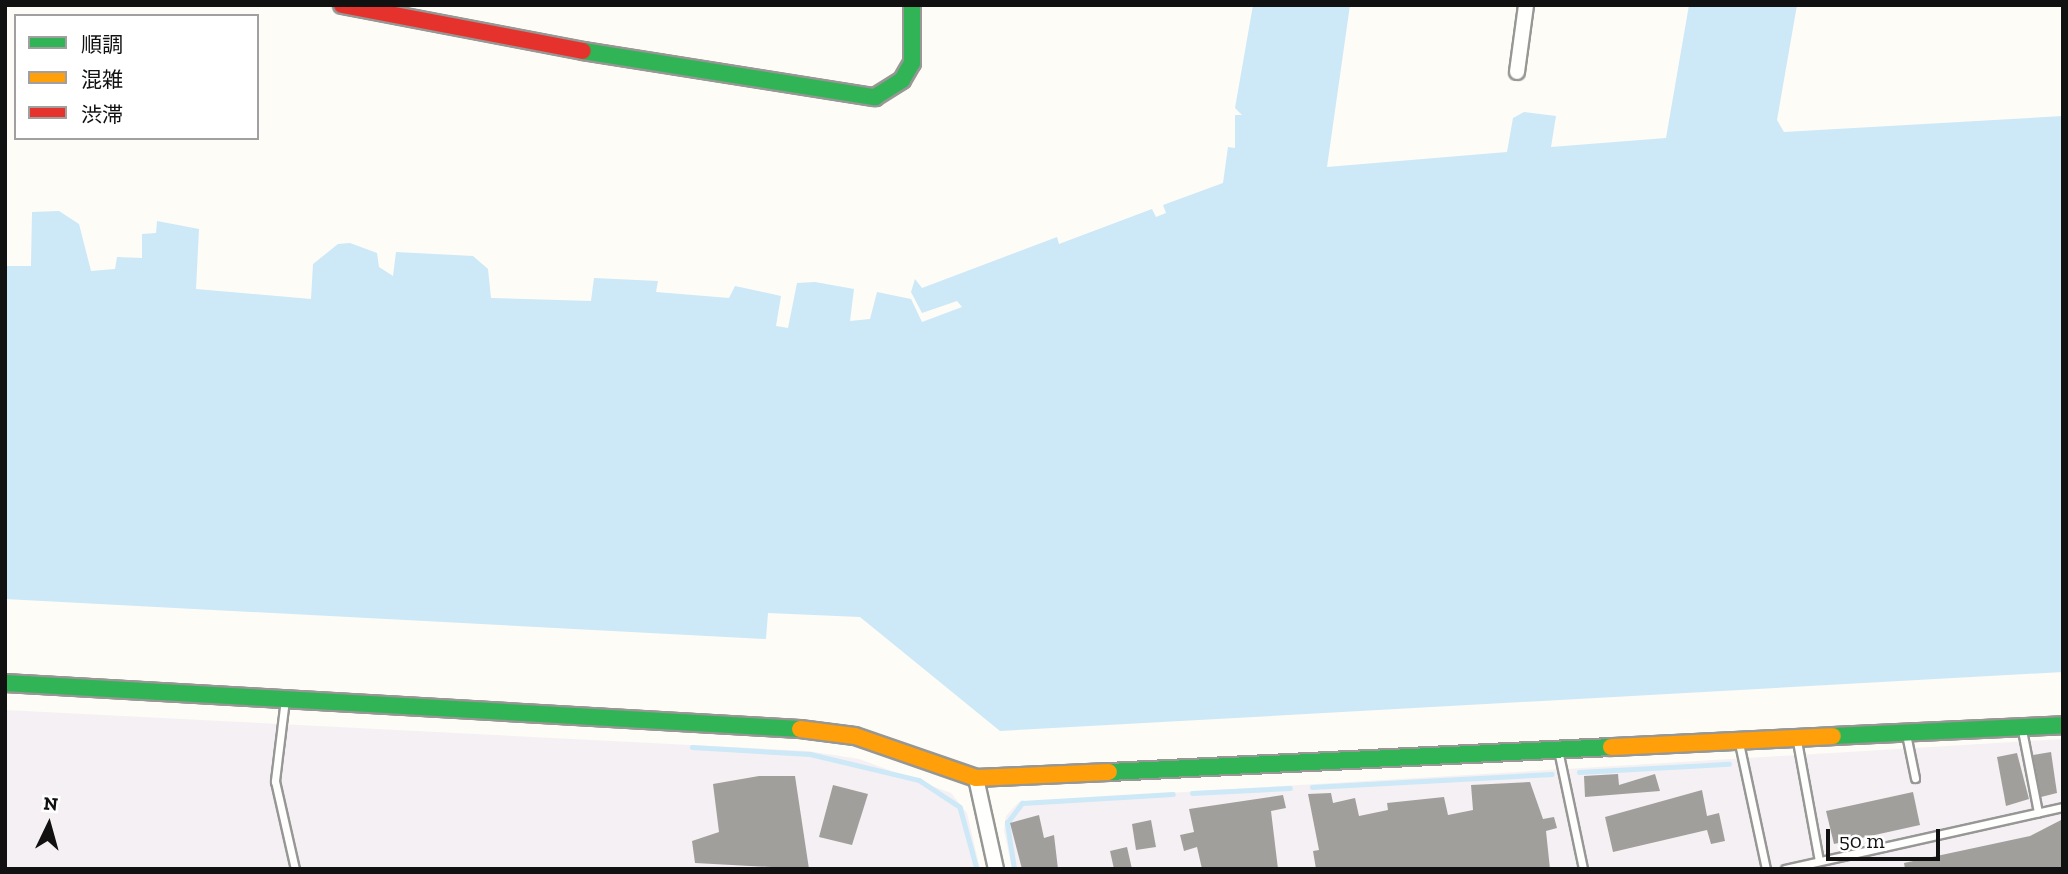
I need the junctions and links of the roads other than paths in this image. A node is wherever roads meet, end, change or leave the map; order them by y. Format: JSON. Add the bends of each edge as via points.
{"nodes":[{"id":1,"x":342,"y":5,"type":"edge"},
{"id":2,"x":912,"y":5,"type":"edge"},
{"id":3,"x":1526,"y":5,"type":"edge"},
{"id":4,"x":1517,"y":72,"type":"dead end"},
{"id":5,"x":5,"y":684,"type":"edge"},
{"id":6,"x":285,"y":699,"type":"junction"},
{"id":7,"x":2063,"y":725,"type":"edge"},
{"id":8,"x":2021,"y":727,"type":"junction"},
{"id":9,"x":1906,"y":734,"type":"junction"},
{"id":10,"x":1796,"y":740,"type":"junction"},
{"id":11,"x":1739,"y":742,"type":"junction"},
{"id":12,"x":1558,"y":750,"type":"junction"},
{"id":13,"x":976,"y":778,"type":"junction"},
{"id":14,"x":1915,"y":778,"type":"dead end"},
{"id":15,"x":2063,"y":807,"type":"edge"},
{"id":16,"x":2038,"y":812,"type":"junction"},
{"id":17,"x":1819,"y":861,"type":"junction"},
{"id":18,"x":295,"y":869,"type":"edge"},
{"id":19,"x":996,"y":869,"type":"edge"},
{"id":20,"x":1583,"y":869,"type":"edge"},
{"id":21,"x":1766,"y":869,"type":"edge"},
{"id":22,"x":1785,"y":869,"type":"edge"}],
"edges":[{"from":1,"to":2,"type":"street","via":[[475,34],[875,97],[902,80],[912,63]]},
{"from":3,"to":4,"type":"street"},
{"from":5,"to":6,"type":"street"},
{"from":6,"to":13,"type":"street","via":[[734,720],[855,736]]},
{"from":6,"to":18,"type":"lane","via":[[275,781]]},
{"from":7,"to":8,"type":"street"},
{"from":8,"to":9,"type":"street"},
{"from":8,"to":16,"type":"lane"},
{"from":9,"to":10,"type":"street"},
{"from":9,"to":14,"type":"lane"},
{"from":10,"to":11,"type":"street"},
{"from":10,"to":17,"type":"lane"},
{"from":11,"to":12,"type":"street"},
{"from":11,"to":21,"type":"lane"},
{"from":12,"to":13,"type":"street"},
{"from":12,"to":20,"type":"lane"},
{"from":13,"to":19,"type":"street"},
{"from":15,"to":16,"type":"lane"},
{"from":16,"to":17,"type":"lane"},
{"from":17,"to":22,"type":"lane"}]}
